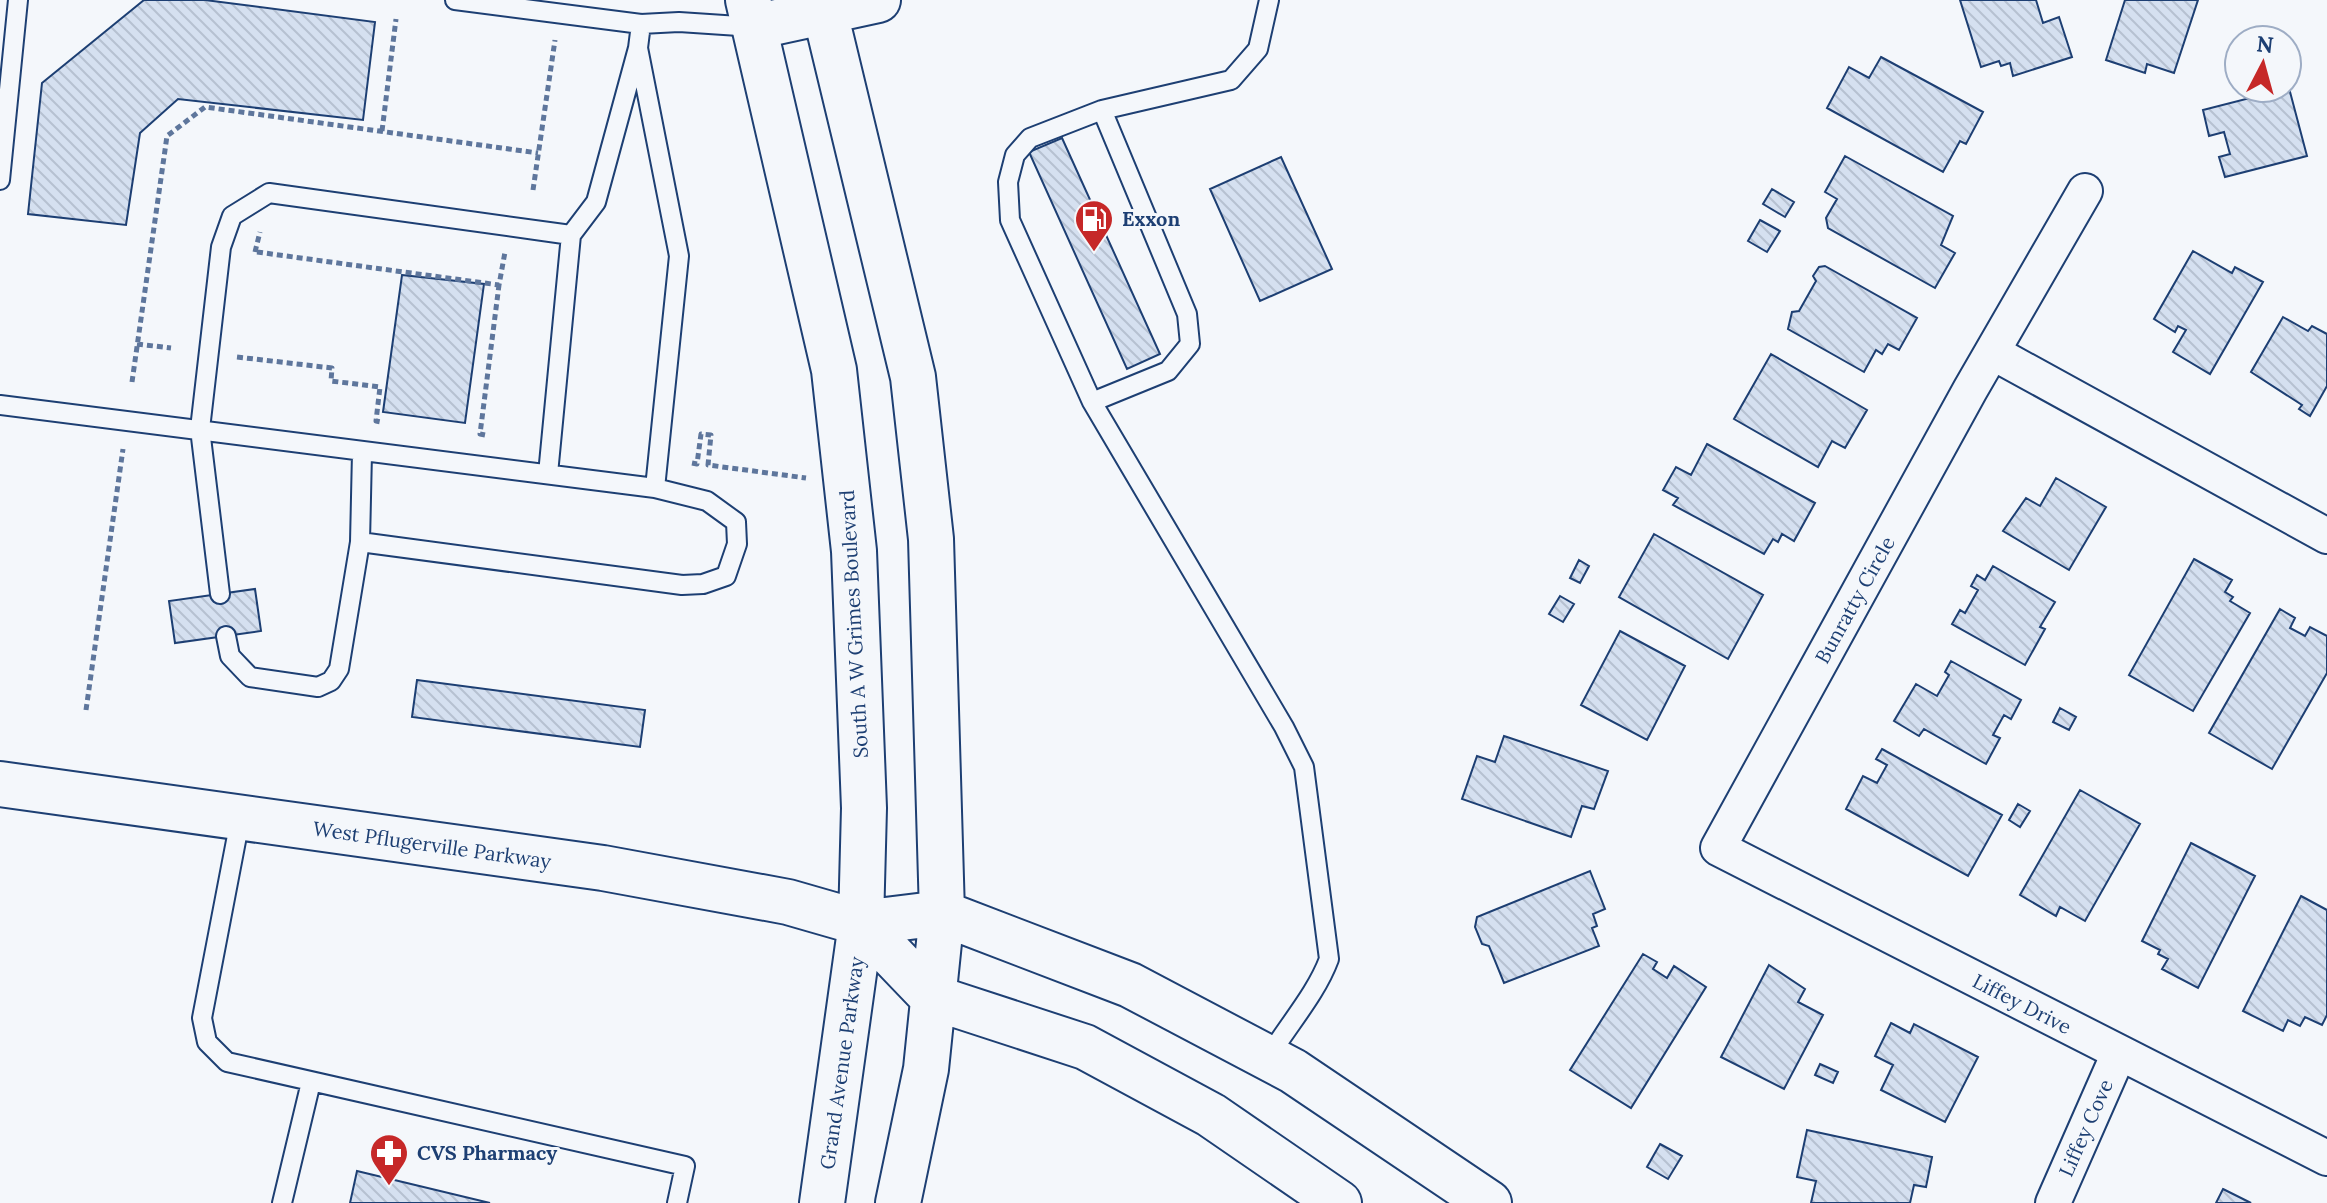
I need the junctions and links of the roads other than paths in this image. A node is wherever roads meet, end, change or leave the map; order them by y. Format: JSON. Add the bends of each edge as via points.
{"nodes":[{"id":1,"x":18,"y":0,"type":"edge"},
{"id":2,"x":455,"y":0,"type":"edge"},
{"id":3,"x":878,"y":0,"type":"edge"},
{"id":4,"x":1269,"y":0,"type":"edge"},
{"id":5,"x":823,"y":6,"type":"edge"},
{"id":6,"x":751,"y":14,"type":"edge"},
{"id":7,"x":641,"y":24,"type":"junction"},
{"id":8,"x":638,"y":48,"type":"junction"},
{"id":9,"x":1102,"y":110,"type":"junction"},
{"id":10,"x":0,"y":176,"type":"edge"},
{"id":11,"x":2085,"y":191,"type":"dead end"},
{"id":12,"x":571,"y":235,"type":"junction"},
{"id":13,"x":1992,"y":352,"type":"junction"},
{"id":14,"x":1092,"y":402,"type":"junction"},
{"id":15,"x":0,"y":405,"type":"edge"},
{"id":16,"x":200,"y":429,"type":"junction"},
{"id":17,"x":362,"y":453,"type":"junction"},
{"id":18,"x":548,"y":474,"type":"junction"},
{"id":19,"x":655,"y":488,"type":"junction"},
{"id":20,"x":2327,"y":536,"type":"edge"},
{"id":21,"x":360,"y":542,"type":"junction"},
{"id":22,"x":220,"y":594,"type":"dead end"},
{"id":23,"x":226,"y":636,"type":"dead end"},
{"id":24,"x":0,"y":784,"type":"edge"},
{"id":25,"x":240,"y":820,"type":"junction"},
{"id":26,"x":1718,"y":848,"type":"joint"},
{"id":27,"x":942,"y":913,"type":"junction"},
{"id":28,"x":861,"y":923,"type":"junction"},
{"id":29,"x":932,"y":997,"type":"junction"},
{"id":30,"x":2119,"y":1053,"type":"junction"},
{"id":31,"x":1268,"y":1058,"type":"junction"},
{"id":32,"x":311,"y":1082,"type":"junction"},
{"id":33,"x":2327,"y":1158,"type":"edge"},
{"id":34,"x":282,"y":1203,"type":"edge"},
{"id":35,"x":677,"y":1203,"type":"edge"},
{"id":36,"x":822,"y":1203,"type":"edge"},
{"id":37,"x":898,"y":1203,"type":"edge"},
{"id":38,"x":1339,"y":1203,"type":"edge"},
{"id":39,"x":1489,"y":1203,"type":"edge"},
{"id":40,"x":2053,"y":1203,"type":"edge"}],
"edges":[{"from":1,"to":10,"type":"lane"},
{"from":2,"to":7,"type":"lane"},
{"from":3,"to":5,"type":"main road"},
{"from":4,"to":9,"type":"lane","via":[[1258,49],[1231,80]]},
{"from":5,"to":6,"type":"main road"},
{"from":5,"to":27,"type":"main road","via":[[913,377],[931,539]]},
{"from":6,"to":7,"type":"lane"},
{"from":6,"to":28,"type":"main road","name":"South A W Grimes Boulevard","via":[[836,385],[854,551],[864,808]]},
{"from":7,"to":8,"type":"lane"},
{"from":8,"to":12,"type":"lane","via":[[596,202]]},
{"from":8,"to":19,"type":"lane","via":[[679,256]]},
{"from":9,"to":14,"type":"lane","via":[[1030,138],[1015,155],[1008,182],[1010,220]]},
{"from":9,"to":14,"type":"lane","via":[[1187,314],[1190,344],[1168,371]]},
{"from":11,"to":13,"type":"street","name":"Bunratty Circle"},
{"from":12,"to":16,"type":"lane","via":[[269,193],[232,216],[221,247]]},
{"from":12,"to":18,"type":"lane"},
{"from":13,"to":20,"type":"street"},
{"from":13,"to":26,"type":"street","name":"Bunratty Circle"},
{"from":14,"to":31,"type":"lane","via":[[1304,767],[1329,959],[1321,982]]},
{"from":15,"to":16,"type":"lane"},
{"from":16,"to":17,"type":"lane"},
{"from":16,"to":22,"type":"lane"},
{"from":17,"to":18,"type":"lane"},
{"from":17,"to":21,"type":"lane"},
{"from":18,"to":19,"type":"lane"},
{"from":19,"to":21,"type":"lane","via":[[707,501],[736,522],[737,544],[726,576],[682,585]]},
{"from":21,"to":23,"type":"lane","via":[[339,669],[331,681],[318,687],[250,677],[230,656]]},
{"from":24,"to":25,"type":"main road","name":"West Pflugerville Parkway"},
{"from":25,"to":28,"type":"main road","name":"West Pflugerville Parkway","via":[[603,868],[788,902]]},
{"from":25,"to":32,"type":"lane","via":[[202,1018],[207,1042],[227,1062]]},
{"from":26,"to":30,"type":"street","name":"Liffey Drive"},
{"from":27,"to":28,"type":"main road","name":"West Pflugerville Parkway"},
{"from":27,"to":29,"type":"main road"},
{"from":27,"to":31,"type":"main road","name":"West Pflugerville Parkway","via":[[1130,985]]},
{"from":28,"to":29,"type":"main road"},
{"from":28,"to":36,"type":"main road","name":"Grand Avenue Parkway"},
{"from":29,"to":37,"type":"main road","via":[[926,1069]]},
{"from":29,"to":38,"type":"main road","via":[[1085,1047],[1211,1115]]},
{"from":30,"to":33,"type":"street","name":"Liffey Drive"},
{"from":30,"to":40,"type":"street","name":"Liffey Cove"},
{"from":31,"to":39,"type":"main road","name":"West Pflugerville Parkway"},
{"from":32,"to":34,"type":"lane"},
{"from":32,"to":35,"type":"lane","via":[[685,1166]]}]}
